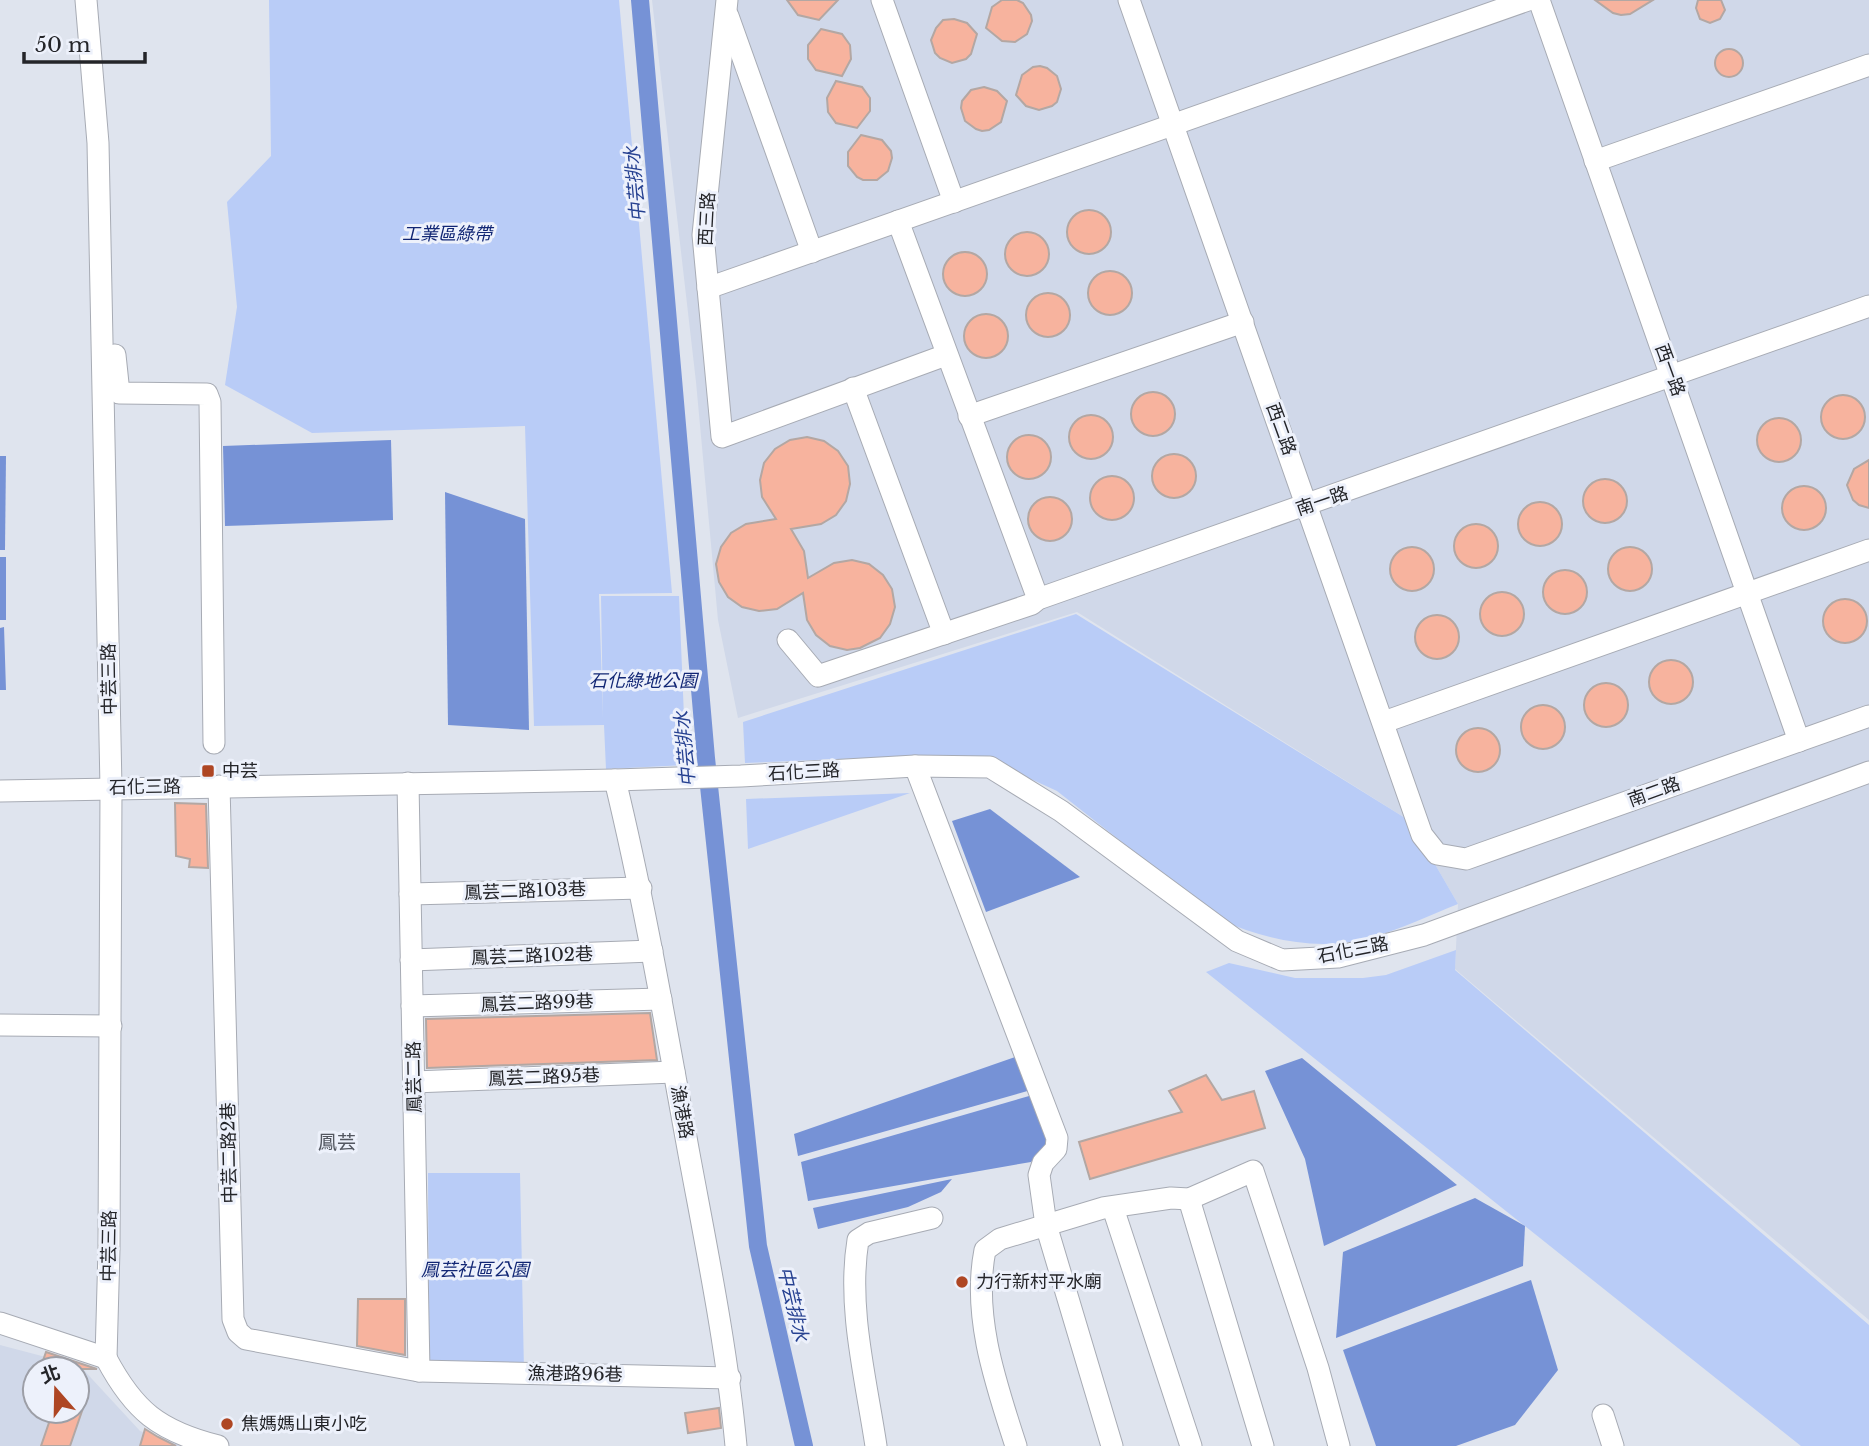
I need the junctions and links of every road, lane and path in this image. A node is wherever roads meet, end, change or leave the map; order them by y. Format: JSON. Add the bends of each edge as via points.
{"nodes":[{"id":1,"x":86,"y":0,"type":"edge"},
{"id":2,"x":882,"y":0,"type":"edge"},
{"id":3,"x":1129,"y":0,"type":"edge"},
{"id":4,"x":1528,"y":0,"type":"edge"},
{"id":5,"x":1539,"y":0,"type":"edge"},
{"id":6,"x":727,"y":6,"type":"edge"},
{"id":7,"x":1869,"y":65,"type":"edge"},
{"id":8,"x":1174,"y":125,"type":"junction"},
{"id":9,"x":98,"y":143,"type":"junction"},
{"id":10,"x":1595,"y":161,"type":"junction"},
{"id":11,"x":954,"y":202,"type":"junction"},
{"id":12,"x":898,"y":221,"type":"junction"},
{"id":13,"x":812,"y":251,"type":"junction"},
{"id":14,"x":708,"y":288,"type":"junction"},
{"id":15,"x":1869,"y":306,"type":"edge"},
{"id":16,"x":1243,"y":322,"type":"junction"},
{"id":17,"x":946,"y":355,"type":"junction"},
{"id":18,"x":1672,"y":376,"type":"junction"},
{"id":19,"x":853,"y":388,"type":"junction"},
{"id":20,"x":969,"y":416,"type":"junction"},
{"id":21,"x":1308,"y":506,"type":"junction"},
{"id":22,"x":1869,"y":550,"type":"edge"},
{"id":23,"x":1748,"y":593,"type":"junction"},
{"id":24,"x":1038,"y":599,"type":"junction"},
{"id":25,"x":944,"y":634,"type":"junction"},
{"id":26,"x":788,"y":640,"type":"dead end"},
{"id":27,"x":1869,"y":716,"type":"edge"},
{"id":28,"x":1384,"y":722,"type":"junction"},
{"id":29,"x":1799,"y":741,"type":"junction"},
{"id":30,"x":214,"y":743,"type":"dead end"},
{"id":31,"x":915,"y":766,"type":"junction"},
{"id":32,"x":1869,"y":772,"type":"edge"},
{"id":33,"x":615,"y":780,"type":"junction"},
{"id":34,"x":408,"y":783,"type":"junction"},
{"id":35,"x":219,"y":786,"type":"junction"},
{"id":36,"x":111,"y":788,"type":"junction"},
{"id":37,"x":0,"y":790,"type":"edge"},
{"id":38,"x":1437,"y":854,"type":"joint"},
{"id":39,"x":641,"y":888,"type":"junction"},
{"id":40,"x":410,"y":894,"type":"junction"},
{"id":41,"x":652,"y":951,"type":"junction"},
{"id":42,"x":411,"y":960,"type":"junction"},
{"id":43,"x":661,"y":999,"type":"junction"},
{"id":44,"x":412,"y":1006,"type":"junction"},
{"id":45,"x":0,"y":1025,"type":"edge"},
{"id":46,"x":111,"y":1026,"type":"junction"},
{"id":47,"x":674,"y":1072,"type":"junction"},
{"id":48,"x":414,"y":1082,"type":"junction"},
{"id":49,"x":1189,"y":1199,"type":"junction"},
{"id":50,"x":1113,"y":1208,"type":"junction"},
{"id":51,"x":932,"y":1218,"type":"dead end"},
{"id":52,"x":1046,"y":1225,"type":"junction"},
{"id":53,"x":0,"y":1324,"type":"edge"},
{"id":54,"x":106,"y":1358,"type":"junction"},
{"id":55,"x":419,"y":1371,"type":"junction"},
{"id":56,"x":730,"y":1378,"type":"junction"},
{"id":57,"x":1603,"y":1415,"type":"dead end"},
{"id":58,"x":218,"y":1446,"type":"edge"},
{"id":59,"x":736,"y":1446,"type":"edge"},
{"id":60,"x":876,"y":1446,"type":"edge"},
{"id":61,"x":1016,"y":1446,"type":"edge"},
{"id":62,"x":1112,"y":1446,"type":"edge"},
{"id":63,"x":1191,"y":1446,"type":"edge"},
{"id":64,"x":1263,"y":1446,"type":"edge"},
{"id":65,"x":1339,"y":1446,"type":"edge"},
{"id":66,"x":1613,"y":1446,"type":"edge"}],
"edges":[{"from":1,"to":9,"type":"street","name":"中芸三路"},
{"from":2,"to":11,"type":"street"},
{"from":3,"to":8,"type":"street","name":"西二路"},
{"from":4,"to":8,"type":"street"},
{"from":5,"to":10,"type":"street","name":"西一路"},
{"from":6,"to":13,"type":"street"},
{"from":6,"to":14,"type":"street","name":"西三路","via":[[703,235]]},
{"from":7,"to":10,"type":"street"},
{"from":8,"to":11,"type":"street"},
{"from":8,"to":16,"type":"street","name":"西二路"},
{"from":9,"to":30,"type":"street","via":[[119,393],[207,394],[210,402]]},
{"from":9,"to":36,"type":"street","name":"中芸三路"},
{"from":10,"to":18,"type":"street","name":"西一路"},
{"from":11,"to":12,"type":"street"},
{"from":12,"to":13,"type":"street"},
{"from":12,"to":17,"type":"street"},
{"from":13,"to":14,"type":"street"},
{"from":14,"to":19,"type":"street","name":"西三路","via":[[722,437]]},
{"from":15,"to":18,"type":"street","name":"南一路"},
{"from":16,"to":20,"type":"street"},
{"from":16,"to":21,"type":"street","name":"西二路"},
{"from":17,"to":19,"type":"street"},
{"from":17,"to":20,"type":"street"},
{"from":18,"to":21,"type":"street","name":"南一路"},
{"from":18,"to":23,"type":"street","name":"西一路"},
{"from":19,"to":25,"type":"street"},
{"from":20,"to":24,"type":"street"},
{"from":21,"to":24,"type":"street","name":"南一路"},
{"from":21,"to":28,"type":"street","name":"西二路"},
{"from":22,"to":23,"type":"street"},
{"from":23,"to":28,"type":"street"},
{"from":23,"to":29,"type":"street","name":"西一路"},
{"from":24,"to":25,"type":"street","name":"南一路"},
{"from":25,"to":26,"type":"street","name":"南一路","via":[[818,676]]},
{"from":27,"to":29,"type":"street","name":"南二路"},
{"from":28,"to":38,"type":"street","name":"西二路","via":[[1422,835]]},
{"from":29,"to":38,"type":"street","name":"南二路","via":[[1466,859]]},
{"from":31,"to":32,"type":"street","name":"石化三路","via":[[990,767],[1061,811],[1237,941],[1282,960],[1338,957],[1424,935]]},
{"from":31,"to":33,"type":"street","name":"石化三路"},
{"from":31,"to":52,"type":"street","via":[[1057,1138],[1056,1149],[1043,1163],[1040,1175]]},
{"from":33,"to":34,"type":"street","name":"石化三路"},
{"from":33,"to":39,"type":"street","name":"漁港路"},
{"from":34,"to":35,"type":"street","name":"石化三路"},
{"from":34,"to":40,"type":"street","name":"鳳芸二路"},
{"from":35,"to":36,"type":"street","name":"石化三路"},
{"from":35,"to":55,"type":"street","name":"中芸二路2巷","via":[[233,1319],[246,1339]]},
{"from":36,"to":37,"type":"street","name":"石化三路"},
{"from":36,"to":46,"type":"street","name":"中芸三路"},
{"from":39,"to":40,"type":"street","name":"鳳芸二路103巷"},
{"from":39,"to":41,"type":"street","name":"漁港路"},
{"from":40,"to":42,"type":"street","name":"鳳芸二路"},
{"from":41,"to":42,"type":"street","name":"鳳芸二路102巷"},
{"from":41,"to":43,"type":"street","name":"漁港路"},
{"from":42,"to":44,"type":"street","name":"鳳芸二路"},
{"from":43,"to":44,"type":"street","name":"鳳芸二路99巷"},
{"from":43,"to":47,"type":"street","name":"漁港路"},
{"from":44,"to":48,"type":"street","name":"鳳芸二路"},
{"from":45,"to":46,"type":"street"},
{"from":46,"to":54,"type":"street","name":"中芸三路"},
{"from":47,"to":48,"type":"street","name":"鳳芸二路95巷"},
{"from":47,"to":56,"type":"street","name":"漁港路"},
{"from":48,"to":55,"type":"street","name":"鳳芸二路"},
{"from":49,"to":50,"type":"street"},
{"from":49,"to":64,"type":"street"},
{"from":49,"to":65,"type":"street","via":[[1253,1171]]},
{"from":50,"to":52,"type":"street"},
{"from":50,"to":63,"type":"street"},
{"from":51,"to":60,"type":"street","via":[[869,1233],[858,1240],[854,1266],[859,1331]]},
{"from":52,"to":61,"type":"street","via":[[1000,1238],[985,1250],[980,1272],[987,1347]]},
{"from":52,"to":62,"type":"street"},
{"from":53,"to":54,"type":"street"},
{"from":54,"to":58,"type":"street","via":[[141,1410],[184,1437]]},
{"from":55,"to":56,"type":"street","name":"漁港路96巷"},
{"from":56,"to":59,"type":"street","name":"漁港路"},
{"from":57,"to":66,"type":"street"}]}
